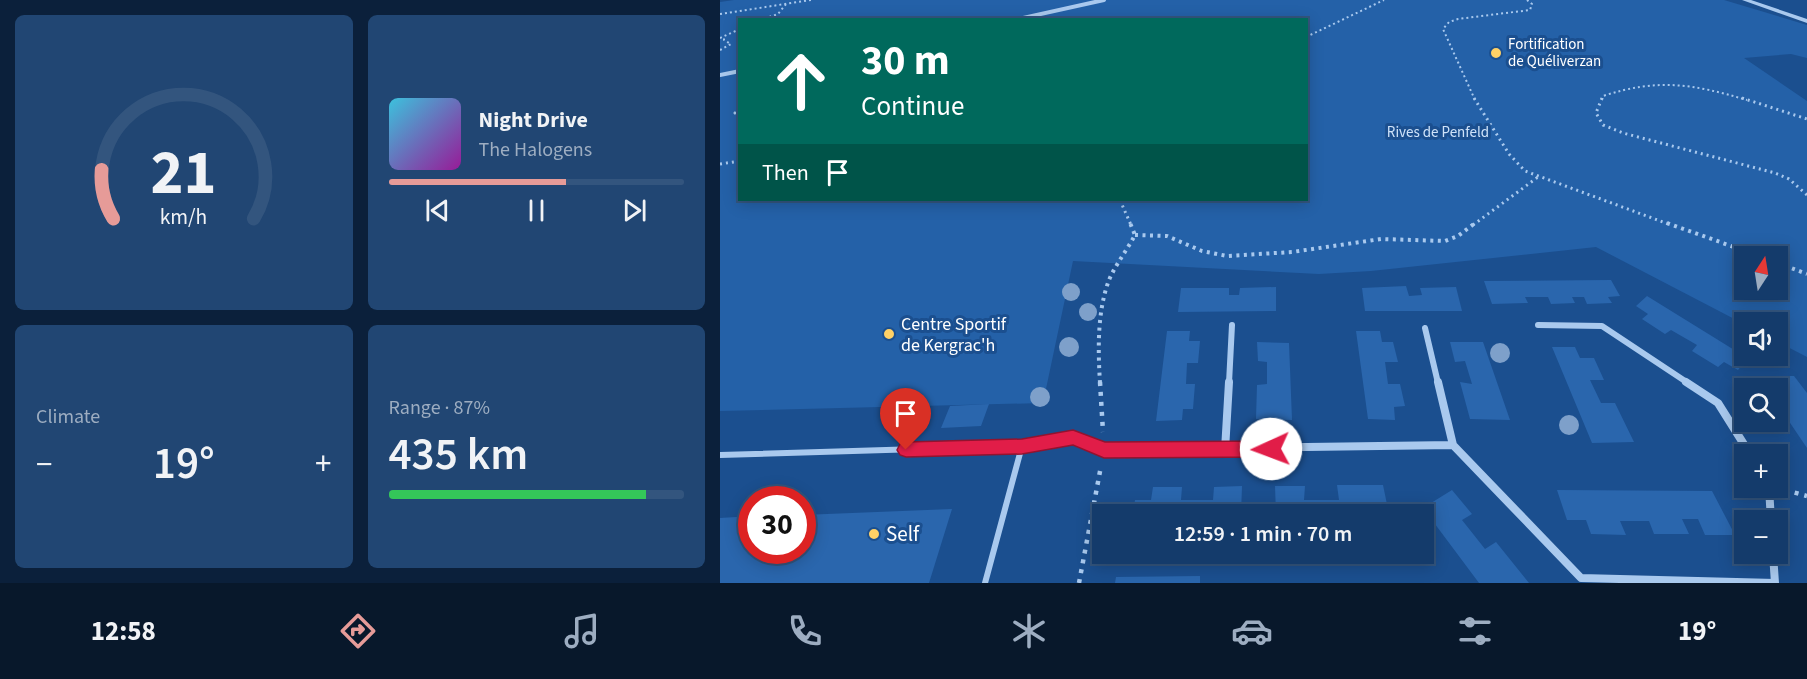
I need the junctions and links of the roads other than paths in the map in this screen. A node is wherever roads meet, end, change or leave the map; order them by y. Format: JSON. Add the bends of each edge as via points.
{"nodes":[{"id":1,"x":1104,"y":0,"type":"edge"},
{"id":2,"x":1745,"y":0,"type":"edge"},
{"id":3,"x":1023,"y":18,"type":"edge"},
{"id":4,"x":1807,"y":21,"type":"edge"},
{"id":5,"x":738,"y":71,"type":"edge"},
{"id":6,"x":720,"y":75,"type":"edge"},
{"id":7,"x":1232,"y":325,"type":"dead end"},
{"id":8,"x":1538,"y":325,"type":"dead end"},
{"id":9,"x":1425,"y":328,"type":"dead end"},
{"id":10,"x":1744,"y":444,"type":"edge"},
{"id":11,"x":1453,"y":445,"type":"junction"},
{"id":12,"x":1022,"y":446,"type":"junction"},
{"id":13,"x":1104,"y":450,"type":"joint"},
{"id":14,"x":1225,"y":450,"type":"junction"},
{"id":15,"x":720,"y":455,"type":"edge"},
{"id":16,"x":1774,"y":564,"type":"edge"},
{"id":17,"x":985,"y":583,"type":"edge"},
{"id":18,"x":1775,"y":583,"type":"edge"}],
"edges":[{"from":1,"to":3,"type":"street"},
{"from":2,"to":4,"type":"street"},
{"from":5,"to":6,"type":"street"},
{"from":7,"to":14,"type":"street"},
{"from":8,"to":10,"type":"street","via":[[1602,326],[1718,403]]},
{"from":9,"to":11,"type":"street"},
{"from":11,"to":14,"type":"street"},
{"from":11,"to":18,"type":"street","via":[[1581,578]]},
{"from":12,"to":13,"type":"lane","via":[[1073,437]]},
{"from":12,"to":15,"type":"lane"},
{"from":12,"to":17,"type":"lane"},
{"from":13,"to":14,"type":"street"},
{"from":16,"to":18,"type":"street"}]}
